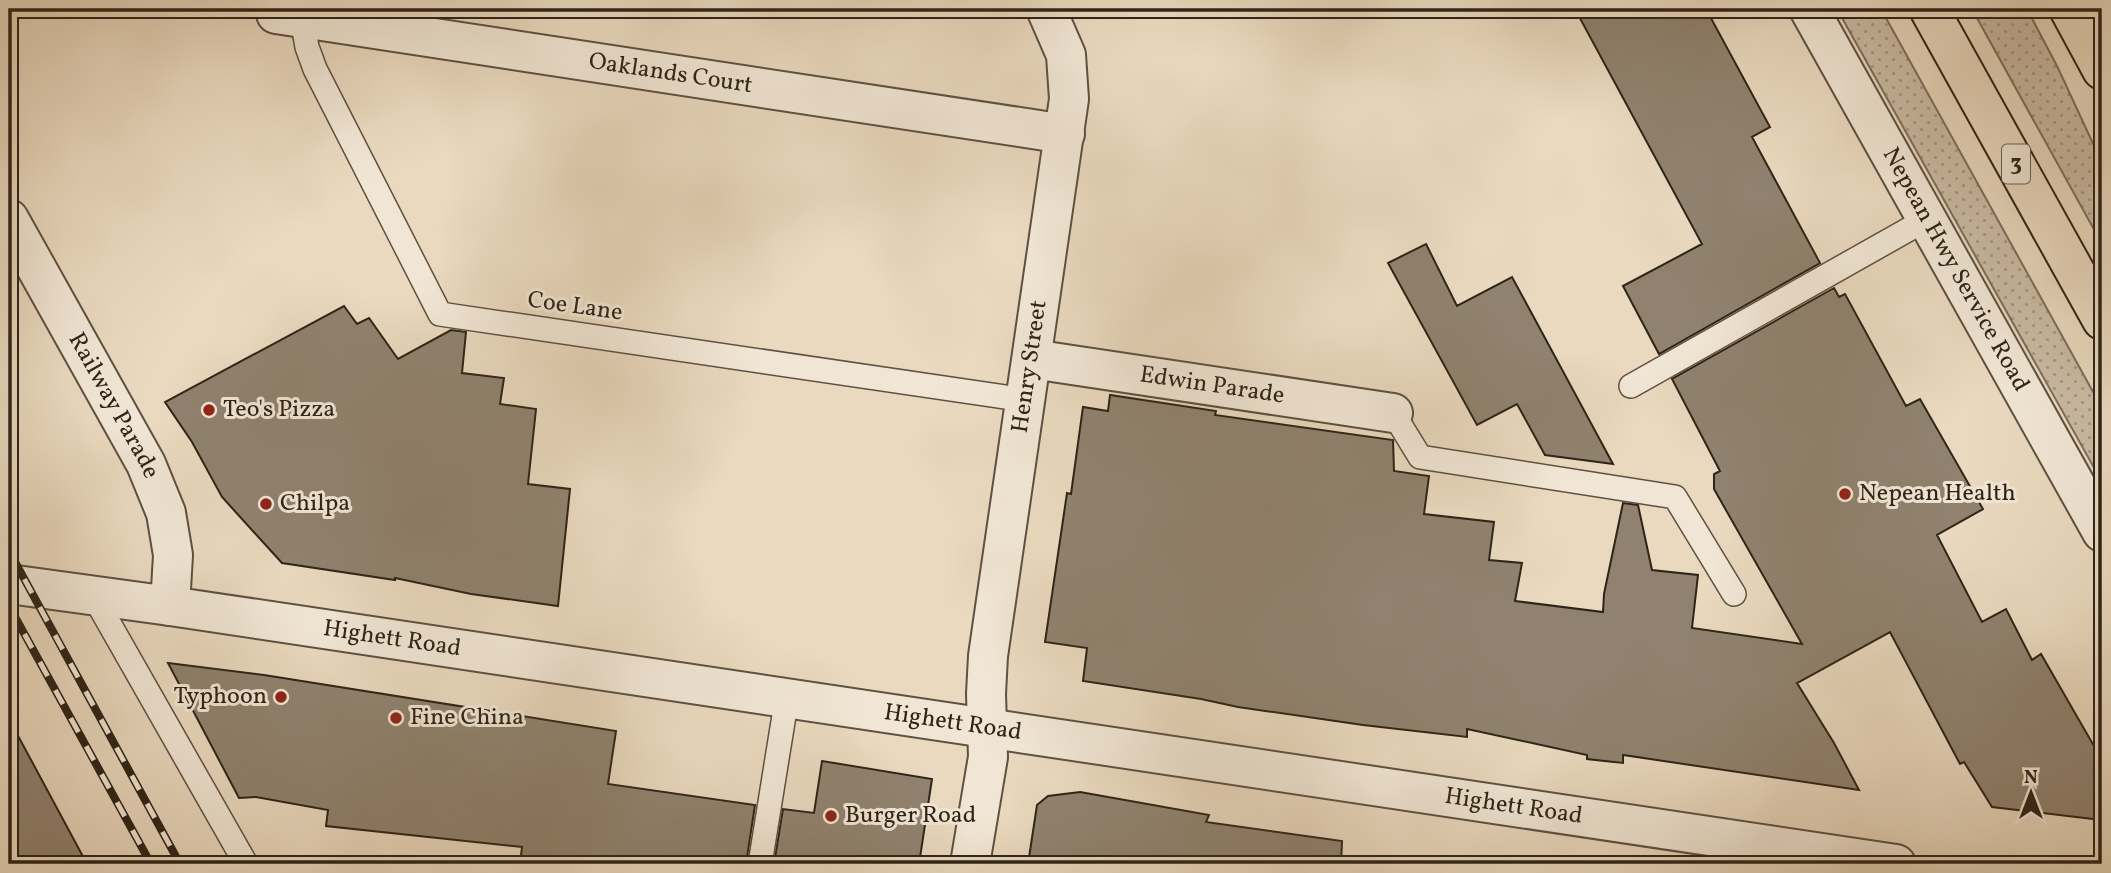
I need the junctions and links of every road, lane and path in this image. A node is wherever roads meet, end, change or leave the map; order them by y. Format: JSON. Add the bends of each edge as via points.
{"nodes":[{"id":1,"x":1046,"y":9,"type":"edge"},
{"id":2,"x":1809,"y":9,"type":"edge"},
{"id":3,"x":1929,"y":9,"type":"edge"},
{"id":4,"x":2069,"y":9,"type":"edge"},
{"id":5,"x":289,"y":17,"type":"joint"},
{"id":6,"x":2102,"y":70,"type":"edge"},
{"id":7,"x":1065,"y":134,"type":"junction"},
{"id":8,"x":9,"y":219,"type":"edge"},
{"id":9,"x":1927,"y":219,"type":"junction"},
{"id":10,"x":2102,"y":320,"type":"edge"},
{"id":11,"x":1032,"y":359,"type":"junction"},
{"id":12,"x":1631,"y":386,"type":"dead end"},
{"id":13,"x":1026,"y":400,"type":"junction"},
{"id":14,"x":1393,"y":413,"type":"joint"},
{"id":15,"x":2102,"y":532,"type":"edge"},
{"id":16,"x":9,"y":584,"type":"edge"},
{"id":17,"x":1734,"y":594,"type":"dead end"},
{"id":18,"x":93,"y":595,"type":"junction"},
{"id":19,"x":170,"y":606,"type":"junction"},
{"id":20,"x":787,"y":697,"type":"junction"},
{"id":21,"x":987,"y":727,"type":"junction"},
{"id":22,"x":246,"y":864,"type":"edge"},
{"id":23,"x":760,"y":864,"type":"edge"},
{"id":24,"x":970,"y":864,"type":"edge"},
{"id":25,"x":1896,"y":864,"type":"edge"}],
"edges":[{"from":1,"to":7,"type":"street","name":"Henry Street","via":[[1066,55],[1069,99]]},
{"from":2,"to":9,"type":"street","name":"Nepean Hwy Service Road"},
{"from":3,"to":10,"type":"highway","number":"3"},
{"from":4,"to":6,"type":"highway"},
{"from":5,"to":7,"type":"street","name":"Oaklands Court"},
{"from":5,"to":13,"type":"lane","name":"Coe Lane","via":[[440,314]]},
{"from":7,"to":11,"type":"street","name":"Henry Street"},
{"from":8,"to":19,"type":"street","name":"Railway Parade","via":[[151,477],[166,513],[173,555]]},
{"from":9,"to":12,"type":"lane"},
{"from":9,"to":15,"type":"street","name":"Nepean Hwy Service Road"},
{"from":11,"to":13,"type":"street","name":"Henry Street"},
{"from":11,"to":14,"type":"street","name":"Edwin Parade"},
{"from":13,"to":21,"type":"street","name":"Henry Street","via":[[988,656]]},
{"from":14,"to":17,"type":"lane","via":[[1420,457],[1675,497]]},
{"from":16,"to":18,"type":"street","name":"Highett Road"},
{"from":18,"to":19,"type":"street","name":"Highett Road"},
{"from":18,"to":22,"type":"lane"},
{"from":19,"to":20,"type":"street","name":"Highett Road"},
{"from":20,"to":21,"type":"street","name":"Highett Road"},
{"from":20,"to":23,"type":"lane"},
{"from":21,"to":24,"type":"street","name":"Henry Street","via":[[988,757]]},
{"from":21,"to":25,"type":"street","name":"Highett Road"}]}
